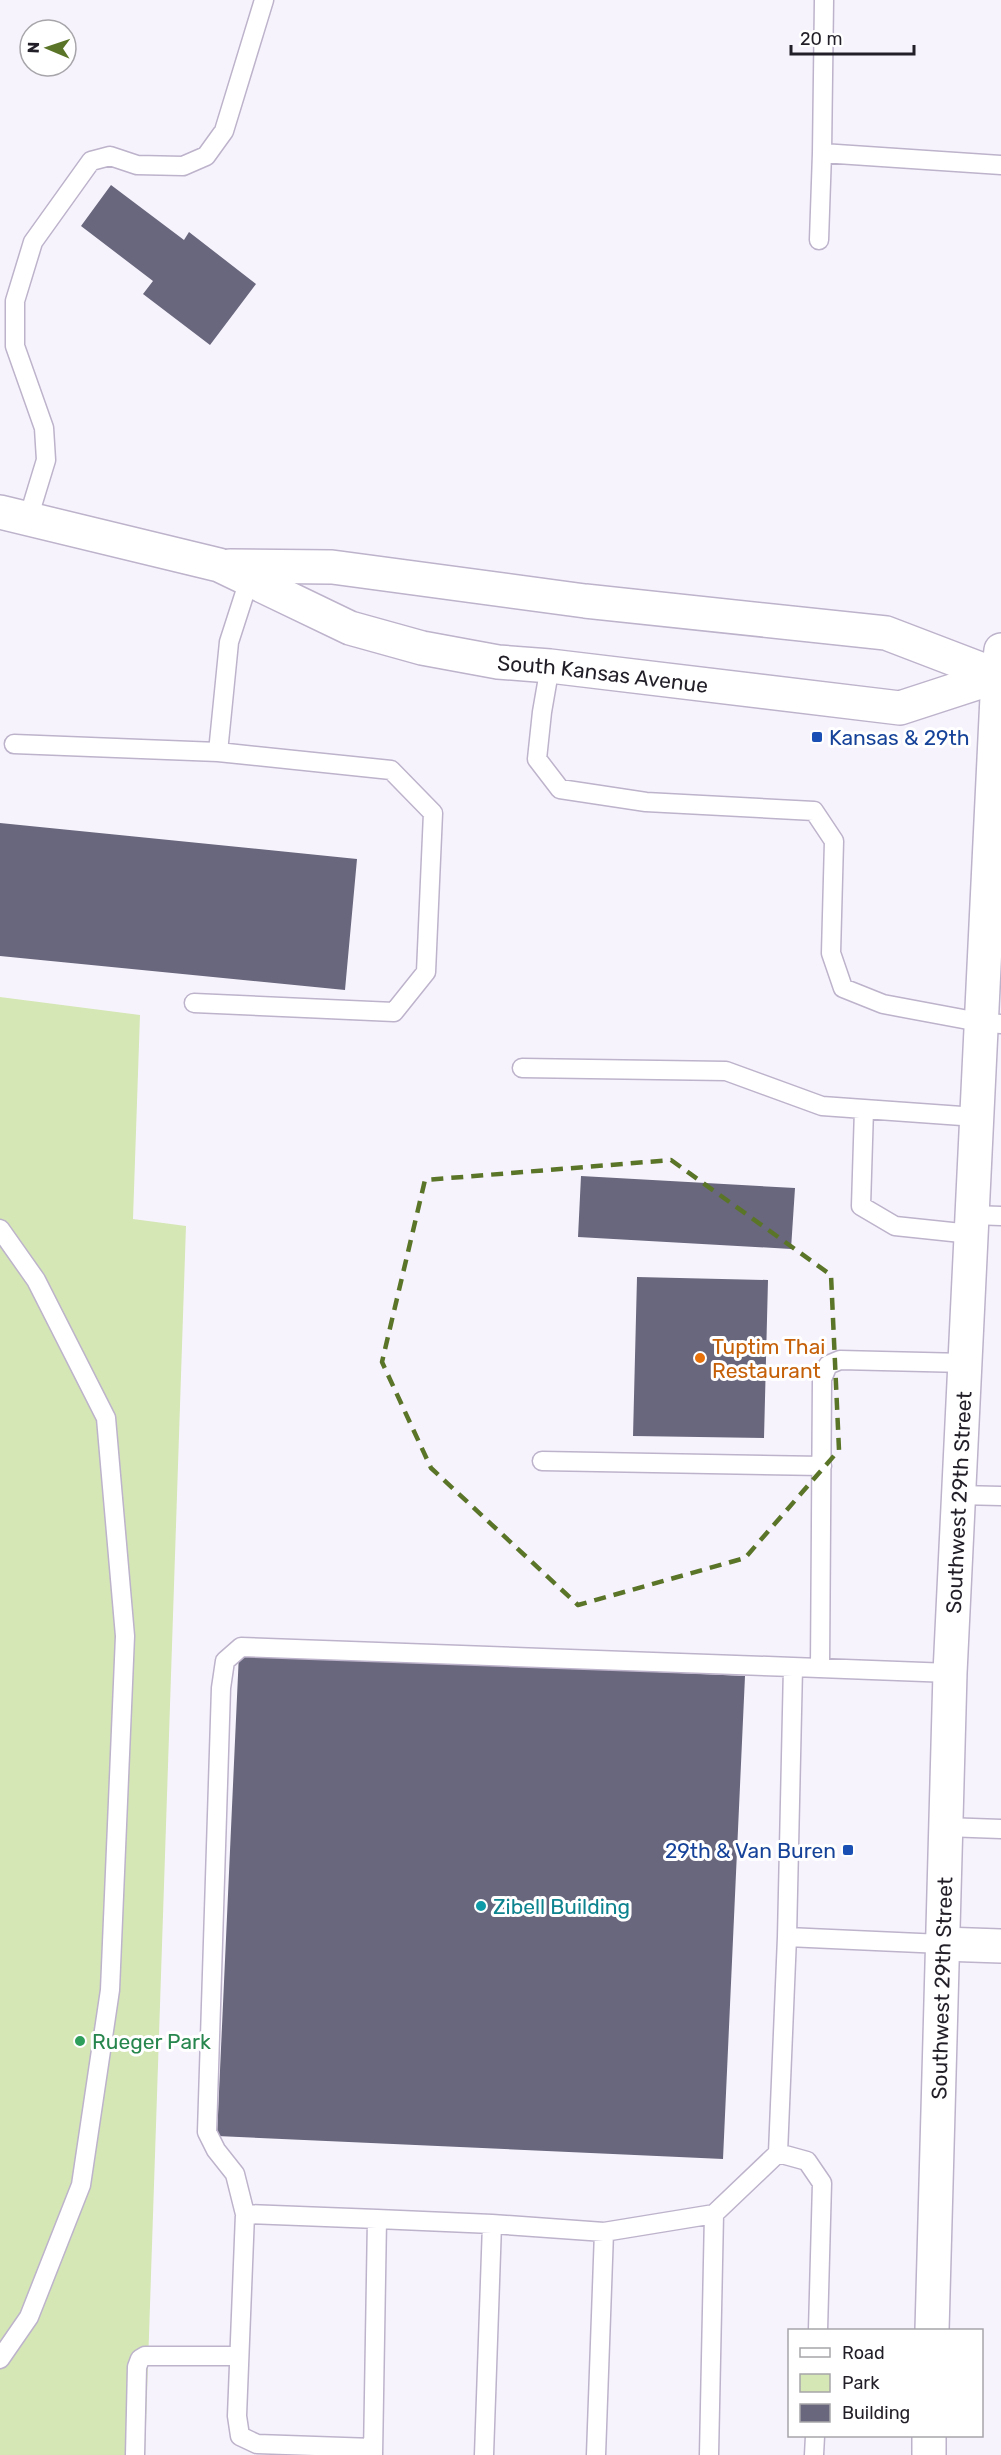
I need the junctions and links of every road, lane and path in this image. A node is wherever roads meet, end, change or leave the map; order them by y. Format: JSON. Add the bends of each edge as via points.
{"nodes":[{"id":1,"x":264,"y":0,"type":"edge"},
{"id":2,"x":825,"y":0,"type":"edge"},
{"id":3,"x":822,"y":153,"type":"junction"},
{"id":4,"x":1001,"y":165,"type":"edge"},
{"id":5,"x":819,"y":240,"type":"dead end"},
{"id":6,"x":14,"y":515,"type":"edge"},
{"id":7,"x":219,"y":566,"type":"junction"},
{"id":8,"x":249,"y":580,"type":"junction"},
{"id":9,"x":550,"y":666,"type":"junction"},
{"id":10,"x":1000,"y":667,"type":"edge"},
{"id":11,"x":14,"y":744,"type":"dead end"},
{"id":12,"x":218,"y":752,"type":"junction"},
{"id":13,"x":194,"y":1003,"type":"dead end"},
{"id":14,"x":990,"y":1023,"type":"edge"},
{"id":15,"x":522,"y":1068,"type":"dead end"},
{"id":16,"x":864,"y":1110,"type":"junction"},
{"id":17,"x":976,"y":1117,"type":"junction"},
{"id":18,"x":981,"y":1222,"type":"edge"},
{"id":19,"x":0,"y":1229,"type":"edge"},
{"id":20,"x":965,"y":1363,"type":"junction"},
{"id":21,"x":542,"y":1461,"type":"dead end"},
{"id":22,"x":822,"y":1467,"type":"junction"},
{"id":23,"x":958,"y":1495,"type":"junction"},
{"id":24,"x":1001,"y":1496,"type":"edge"},
{"id":25,"x":793,"y":1667,"type":"junction"},
{"id":26,"x":820,"y":1668,"type":"junction"},
{"id":27,"x":950,"y":1673,"type":"junction"},
{"id":28,"x":945,"y":1827,"type":"junction"},
{"id":29,"x":1001,"y":1829,"type":"edge"},
{"id":30,"x":788,"y":1937,"type":"junction"},
{"id":31,"x":942,"y":1944,"type":"junction"},
{"id":32,"x":1001,"y":1946,"type":"edge"},
{"id":33,"x":778,"y":2153,"type":"junction"},
{"id":34,"x":245,"y":2214,"type":"junction"},
{"id":35,"x":714,"y":2214,"type":"junction"},
{"id":36,"x":377,"y":2219,"type":"junction"},
{"id":37,"x":492,"y":2224,"type":"junction"},
{"id":38,"x":604,"y":2232,"type":"junction"},
{"id":39,"x":818,"y":2329,"type":"edge"},
{"id":40,"x":932,"y":2329,"type":"edge"},
{"id":41,"x":239,"y":2356,"type":"junction"},
{"id":42,"x":0,"y":2359,"type":"edge"},
{"id":43,"x":815,"y":2437,"type":"edge"},
{"id":44,"x":929,"y":2437,"type":"edge"},
{"id":45,"x":373,"y":2452,"type":"edge"},
{"id":46,"x":135,"y":2455,"type":"edge"},
{"id":47,"x":484,"y":2455,"type":"edge"},
{"id":48,"x":596,"y":2455,"type":"edge"},
{"id":49,"x":709,"y":2455,"type":"edge"},
{"id":50,"x":814,"y":2455,"type":"edge"},
{"id":51,"x":929,"y":2455,"type":"edge"}],
"edges":[{"from":1,"to":6,"type":"lane","via":[[224,131],[206,156],[183,166],[136,165],[110,156],[91,160],[33,242],[15,301],[15,346],[44,428],[46,460]]},
{"from":2,"to":3,"type":"lane"},
{"from":3,"to":4,"type":"lane"},
{"from":3,"to":5,"type":"lane"},
{"from":6,"to":7,"type":"main road","name":"South Kansas Avenue"},
{"from":7,"to":8,"type":"main road","name":"South Kansas Avenue"},
{"from":7,"to":10,"type":"main road","name":"South Kansas Avenue","via":[[332,567],[585,601],[886,633]]},
{"from":8,"to":9,"type":"main road","name":"South Kansas Avenue","via":[[350,628],[422,648],[498,662]]},
{"from":8,"to":12,"type":"lane","via":[[229,642]]},
{"from":9,"to":10,"type":"main road","name":"South Kansas Avenue","via":[[900,708]]},
{"from":9,"to":14,"type":"lane","via":[[537,759],[560,789],[646,802],[814,811],[834,841],[831,953],[843,988],[883,1005]]},
{"from":10,"to":14,"type":"main road","name":"Southwest 29th Street","via":[[994,771]]},
{"from":11,"to":12,"type":"lane"},
{"from":12,"to":13,"type":"lane","via":[[391,770],[432,813],[426,972],[394,1012]]},
{"from":14,"to":17,"type":"main road","name":"Southwest 29th Street"},
{"from":15,"to":16,"type":"lane","via":[[726,1071],[822,1106]]},
{"from":16,"to":17,"type":"lane"},
{"from":16,"to":18,"type":"lane","via":[[861,1206],[895,1226]]},
{"from":17,"to":18,"type":"main road","name":"Southwest 29th Street"},
{"from":18,"to":20,"type":"main road","name":"Southwest 29th Street"},
{"from":19,"to":42,"type":"lane","via":[[36,1280],[106,1418],[125,1636],[110,1990],[81,2185],[29,2317]]},
{"from":20,"to":22,"type":"lane","via":[[840,1360],[828,1365],[822,1379]]},
{"from":20,"to":23,"type":"main road","name":"Southwest 29th Street"},
{"from":21,"to":22,"type":"lane"},
{"from":22,"to":26,"type":"lane"},
{"from":23,"to":24,"type":"lane"},
{"from":23,"to":27,"type":"main road","name":"Southwest 29th Street"},
{"from":25,"to":26,"type":"lane"},
{"from":25,"to":30,"type":"lane"},
{"from":25,"to":34,"type":"lane","via":[[241,1647],[225,1661],[207,2132],[235,2174]]},
{"from":26,"to":27,"type":"lane"},
{"from":27,"to":28,"type":"main road","name":"Southwest 29th Street"},
{"from":28,"to":29,"type":"lane"},
{"from":28,"to":31,"type":"main road","name":"Southwest 29th Street"},
{"from":30,"to":31,"type":"lane"},
{"from":30,"to":33,"type":"lane"},
{"from":31,"to":32,"type":"main road"},
{"from":31,"to":40,"type":"main road","name":"Southwest 29th Street"},
{"from":33,"to":35,"type":"lane"},
{"from":33,"to":39,"type":"lane","via":[[807,2161],[822,2183]]},
{"from":34,"to":36,"type":"lane"},
{"from":34,"to":41,"type":"lane"},
{"from":35,"to":38,"type":"lane"},
{"from":35,"to":49,"type":"lane"},
{"from":36,"to":37,"type":"lane"},
{"from":36,"to":45,"type":"lane"},
{"from":37,"to":38,"type":"lane"},
{"from":37,"to":47,"type":"lane"},
{"from":38,"to":48,"type":"lane"},
{"from":41,"to":45,"type":"lane","via":[[240,2436],[257,2444]]},
{"from":41,"to":46,"type":"lane","via":[[140,2359]]},
{"from":43,"to":50,"type":"lane"},
{"from":44,"to":51,"type":"main road"}]}
